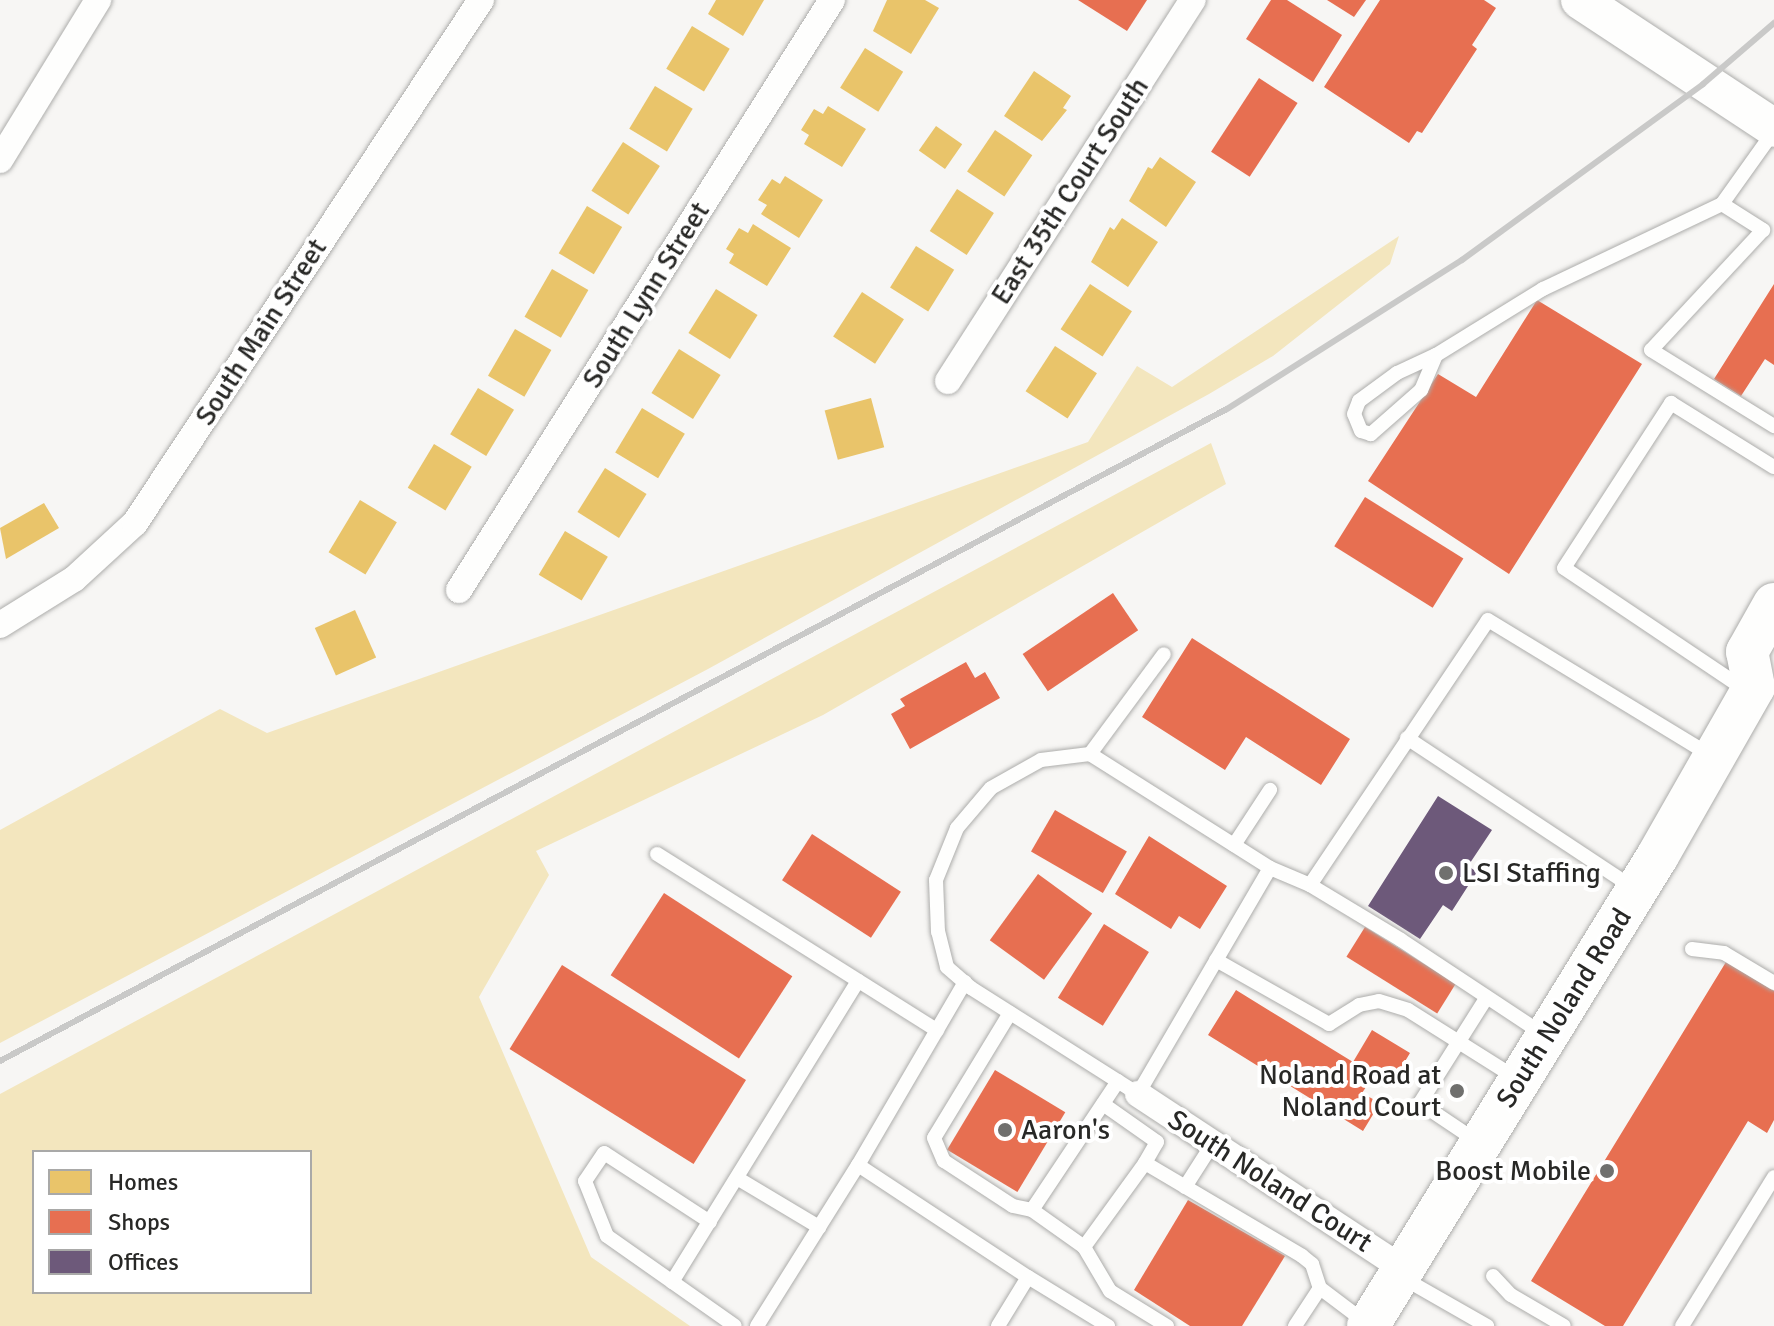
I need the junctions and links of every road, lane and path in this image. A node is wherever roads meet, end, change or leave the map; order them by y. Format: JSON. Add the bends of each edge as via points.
{"nodes":[{"id":1,"x":98,"y":0,"type":"edge"},
{"id":2,"x":481,"y":0,"type":"edge"},
{"id":3,"x":832,"y":0,"type":"edge"},
{"id":4,"x":1193,"y":0,"type":"edge"},
{"id":5,"x":1580,"y":0,"type":"edge"},
{"id":6,"x":1774,"y":130,"type":"edge"},
{"id":7,"x":0,"y":160,"type":"edge"},
{"id":8,"x":1722,"y":204,"type":"junction"},
{"id":9,"x":1769,"y":231,"type":"edge"},
{"id":10,"x":1436,"y":355,"type":"junction"},
{"id":11,"x":948,"y":381,"type":"dead end"},
{"id":12,"x":1774,"y":426,"type":"edge"},
{"id":13,"x":1774,"y":467,"type":"edge"},
{"id":14,"x":459,"y":590,"type":"dead end"},
{"id":15,"x":1774,"y":604,"type":"edge"},
{"id":16,"x":0,"y":625,"type":"edge"},
{"id":17,"x":1164,"y":654,"type":"dead end"},
{"id":18,"x":1760,"y":687,"type":"edge"},
{"id":19,"x":1407,"y":738,"type":"junction"},
{"id":20,"x":1090,"y":754,"type":"junction"},
{"id":21,"x":1714,"y":758,"type":"junction"},
{"id":22,"x":1270,"y":790,"type":"dead end"},
{"id":23,"x":1234,"y":845,"type":"junction"},
{"id":24,"x":657,"y":854,"type":"dead end"},
{"id":25,"x":1270,"y":868,"type":"junction"},
{"id":26,"x":1310,"y":885,"type":"junction"},
{"id":27,"x":1636,"y":890,"type":"junction"},
{"id":28,"x":1692,"y":949,"type":"dead end"},
{"id":29,"x":1216,"y":960,"type":"junction"},
{"id":30,"x":858,"y":981,"type":"junction"},
{"id":31,"x":965,"y":982,"type":"junction"},
{"id":32,"x":1774,"y":983,"type":"edge"},
{"id":33,"x":1487,"y":997,"type":"junction"},
{"id":34,"x":1010,"y":1013,"type":"junction"},
{"id":35,"x":937,"y":1030,"type":"junction"},
{"id":36,"x":1546,"y":1036,"type":"junction"},
{"id":37,"x":1457,"y":1042,"type":"junction"},
{"id":38,"x":1519,"y":1080,"type":"junction"},
{"id":39,"x":1128,"y":1088,"type":"junction"},
{"id":40,"x":1103,"y":1104,"type":"junction"},
{"id":41,"x":1172,"y":1116,"type":"junction"},
{"id":42,"x":1157,"y":1142,"type":"junction"},
{"id":43,"x":1213,"y":1143,"type":"junction"},
{"id":44,"x":1480,"y":1144,"type":"junction"},
{"id":45,"x":1145,"y":1163,"type":"junction"},
{"id":46,"x":858,"y":1165,"type":"junction"},
{"id":47,"x":1774,"y":1177,"type":"edge"},
{"id":48,"x":737,"y":1178,"type":"junction"},
{"id":49,"x":1185,"y":1187,"type":"junction"},
{"id":50,"x":1032,"y":1210,"type":"junction"},
{"id":51,"x":710,"y":1222,"type":"junction"},
{"id":52,"x":819,"y":1227,"type":"junction"},
{"id":53,"x":1084,"y":1247,"type":"junction"},
{"id":54,"x":1401,"y":1272,"type":"junction"},
{"id":55,"x":1493,"y":1276,"type":"dead end"},
{"id":56,"x":1028,"y":1277,"type":"junction"},
{"id":57,"x":672,"y":1282,"type":"junction"},
{"id":58,"x":1320,"y":1288,"type":"junction"},
{"id":59,"x":1368,"y":1325,"type":"edge"},
{"id":60,"x":735,"y":1326,"type":"edge"},
{"id":61,"x":757,"y":1326,"type":"edge"},
{"id":62,"x":998,"y":1326,"type":"edge"},
{"id":63,"x":1108,"y":1326,"type":"edge"},
{"id":64,"x":1167,"y":1326,"type":"edge"},
{"id":65,"x":1295,"y":1326,"type":"edge"},
{"id":66,"x":1487,"y":1326,"type":"edge"},
{"id":67,"x":1564,"y":1326,"type":"edge"},
{"id":68,"x":1682,"y":1326,"type":"edge"}],
"edges":[{"from":1,"to":7,"type":"street"},
{"from":2,"to":16,"type":"street","name":"South Main Street","via":[[135,523],[74,579]]},
{"from":3,"to":14,"type":"street","name":"South Lynn Street"},
{"from":4,"to":11,"type":"street","name":"East 35th Court South"},
{"from":5,"to":6,"type":"main road"},
{"from":6,"to":8,"type":"lane"},
{"from":8,"to":9,"type":"lane"},
{"from":8,"to":10,"type":"lane","via":[[1543,289]]},
{"from":9,"to":12,"type":"lane","via":[[1651,350]]},
{"from":10,"to":10,"type":"lane","via":[[1421,390],[1371,434],[1361,431],[1354,414],[1359,401],[1397,373]]},
{"from":13,"to":18,"type":"lane","via":[[1671,403],[1564,568]]},
{"from":15,"to":18,"type":"main road","via":[[1747,652]]},
{"from":17,"to":20,"type":"lane"},
{"from":18,"to":21,"type":"main road","name":"South Noland Road"},
{"from":19,"to":21,"type":"lane","via":[[1488,620]]},
{"from":19,"to":26,"type":"lane"},
{"from":19,"to":27,"type":"lane"},
{"from":20,"to":23,"type":"lane"},
{"from":20,"to":31,"type":"lane","name":"South Noland Court","via":[[1041,760],[991,788],[957,828],[936,880],[938,932],[947,967]]},
{"from":21,"to":27,"type":"main road","name":"South Noland Road"},
{"from":22,"to":23,"type":"lane"},
{"from":23,"to":25,"type":"lane"},
{"from":24,"to":30,"type":"lane"},
{"from":25,"to":26,"type":"lane"},
{"from":25,"to":29,"type":"lane","name":"South Noland Court"},
{"from":26,"to":33,"type":"lane"},
{"from":27,"to":36,"type":"main road","name":"South Noland Road"},
{"from":28,"to":32,"type":"lane","via":[[1724,953]]},
{"from":29,"to":37,"type":"lane","via":[[1329,1024],[1359,1005],[1379,1001],[1408,1010]]},
{"from":29,"to":39,"type":"lane","name":"South Noland Court"},
{"from":30,"to":35,"type":"lane"},
{"from":30,"to":48,"type":"lane"},
{"from":31,"to":34,"type":"lane","name":"South Noland Court"},
{"from":31,"to":35,"type":"lane"},
{"from":33,"to":36,"type":"lane"},
{"from":33,"to":37,"type":"lane"},
{"from":34,"to":39,"type":"lane","name":"South Noland Court"},
{"from":34,"to":50,"type":"lane","via":[[934,1138],[944,1161],[1013,1206]]},
{"from":35,"to":46,"type":"lane"},
{"from":36,"to":38,"type":"main road","name":"South Noland Road"},
{"from":37,"to":38,"type":"lane"},
{"from":37,"to":44,"type":"lane","via":[[1420,1103]]},
{"from":38,"to":44,"type":"main road","name":"South Noland Road"},
{"from":39,"to":40,"type":"lane"},
{"from":39,"to":41,"type":"street","name":"South Noland Court"},
{"from":40,"to":42,"type":"lane"},
{"from":40,"to":50,"type":"lane"},
{"from":41,"to":42,"type":"lane"},
{"from":41,"to":43,"type":"street","name":"South Noland Court"},
{"from":42,"to":45,"type":"lane"},
{"from":43,"to":49,"type":"lane"},
{"from":43,"to":54,"type":"street","name":"South Noland Court"},
{"from":44,"to":54,"type":"main road","name":"South Noland Road"},
{"from":45,"to":49,"type":"lane"},
{"from":45,"to":53,"type":"lane"},
{"from":46,"to":52,"type":"lane"},
{"from":46,"to":56,"type":"lane"},
{"from":47,"to":68,"type":"lane"},
{"from":48,"to":51,"type":"lane"},
{"from":48,"to":52,"type":"lane"},
{"from":49,"to":58,"type":"lane","via":[[1302,1256],[1312,1264]]},
{"from":50,"to":53,"type":"lane"},
{"from":51,"to":57,"type":"lane"},
{"from":51,"to":57,"type":"lane","via":[[604,1153],[585,1181],[607,1236]]},
{"from":52,"to":61,"type":"lane"},
{"from":53,"to":64,"type":"lane","via":[[1110,1291]]},
{"from":54,"to":59,"type":"main road","name":"South Noland Road"},
{"from":54,"to":66,"type":"lane"},
{"from":55,"to":67,"type":"lane","via":[[1511,1295]]},
{"from":56,"to":62,"type":"lane"},
{"from":56,"to":63,"type":"lane"},
{"from":57,"to":60,"type":"lane"},
{"from":58,"to":59,"type":"lane"},
{"from":58,"to":65,"type":"lane"}]}
